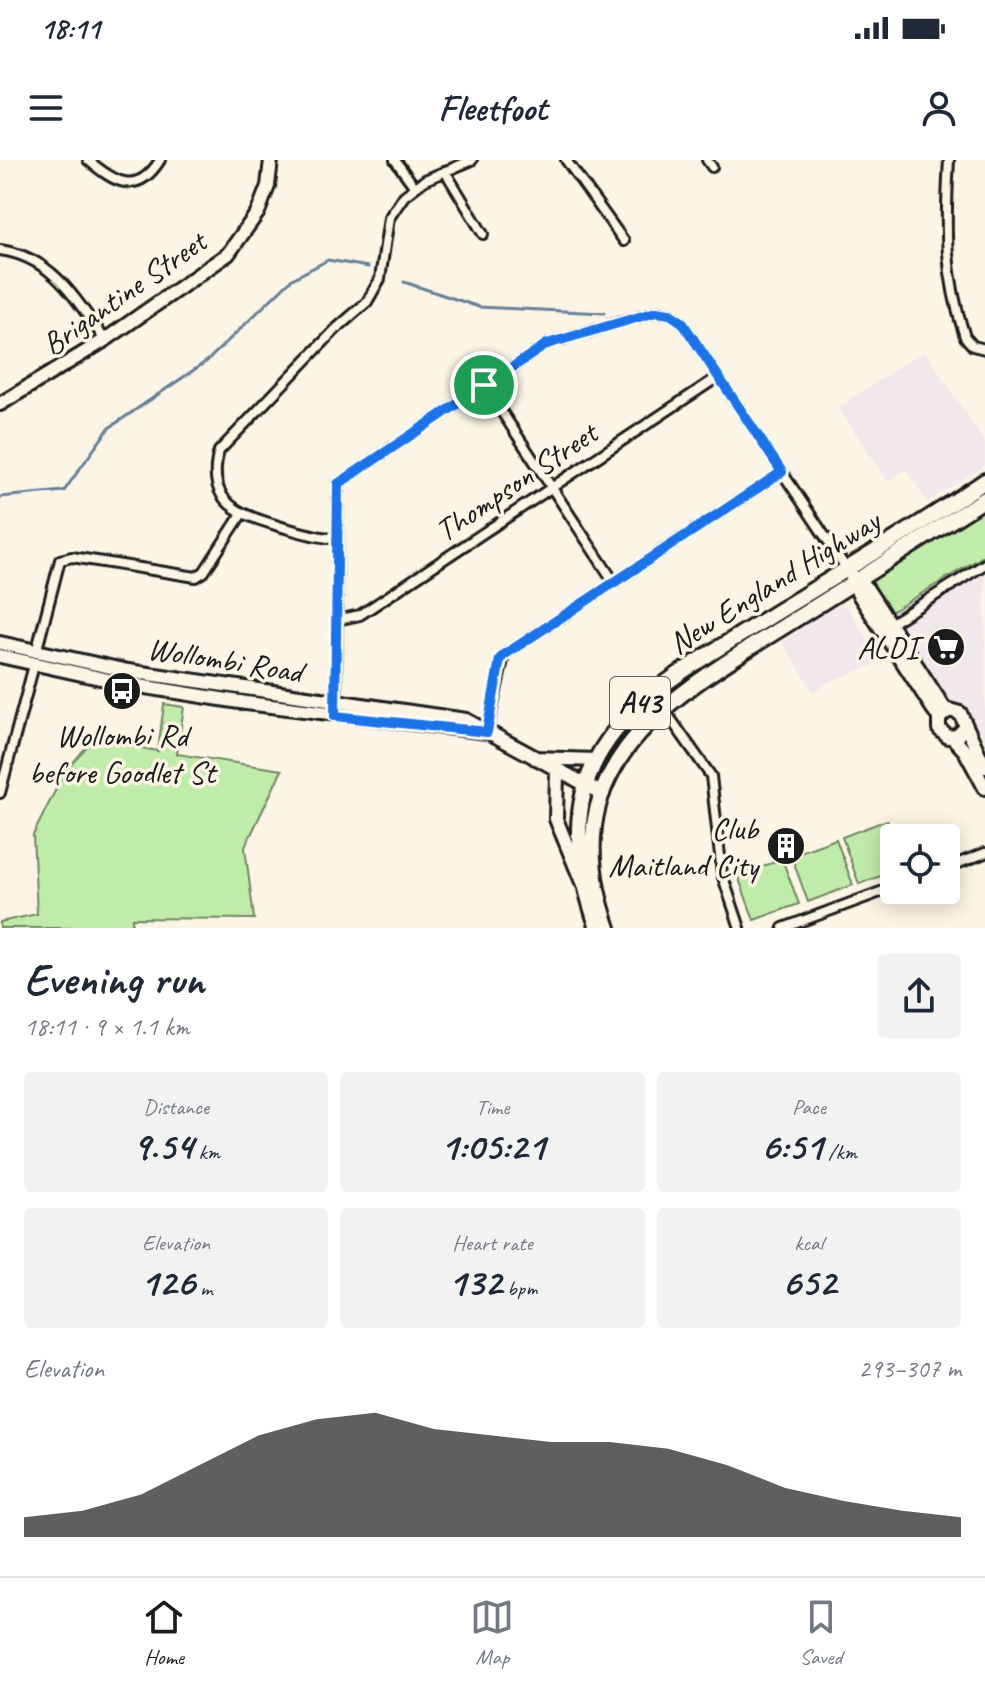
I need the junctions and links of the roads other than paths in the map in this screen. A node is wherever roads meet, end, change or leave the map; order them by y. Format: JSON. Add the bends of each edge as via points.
{"nodes":[{"id":1,"x":88,"y":160,"type":"edge"},
{"id":2,"x":160,"y":160,"type":"edge"},
{"id":3,"x":271,"y":160,"type":"edge"},
{"id":4,"x":395,"y":160,"type":"edge"},
{"id":5,"x":472,"y":160,"type":"edge"},
{"id":6,"x":566,"y":160,"type":"edge"},
{"id":7,"x":949,"y":160,"type":"edge"},
{"id":8,"x":445,"y":171,"type":"junction"},
{"id":9,"x":414,"y":186,"type":"junction"},
{"id":10,"x":483,"y":234,"type":"dead end"},
{"id":11,"x":624,"y":241,"type":"dead end"},
{"id":12,"x":0,"y":250,"type":"edge"},
{"id":13,"x":105,"y":340,"type":"junction"},
{"id":14,"x":985,"y":349,"type":"edge"},
{"id":15,"x":718,"y":377,"type":"junction"},
{"id":16,"x":484,"y":385,"type":"junction"},
{"id":17,"x":0,"y":404,"type":"edge"},
{"id":18,"x":782,"y":472,"type":"junction"},
{"id":19,"x":985,"y":481,"type":"edge"},
{"id":20,"x":552,"y":487,"type":"junction"},
{"id":21,"x":985,"y":499,"type":"edge"},
{"id":22,"x":241,"y":515,"type":"junction"},
{"id":23,"x":338,"y":539,"type":"junction"},
{"id":24,"x":985,"y":564,"type":"edge"},
{"id":25,"x":846,"y":568,"type":"junction"},
{"id":26,"x":855,"y":581,"type":"junction"},
{"id":27,"x":614,"y":582,"type":"junction"},
{"id":28,"x":337,"y":620,"type":"junction"},
{"id":29,"x":890,"y":624,"type":"junction"},
{"id":30,"x":0,"y":643,"type":"edge"},
{"id":31,"x":0,"y":656,"type":"edge"},
{"id":32,"x":35,"y":659,"type":"junction"},
{"id":33,"x":662,"y":706,"type":"junction"},
{"id":34,"x":336,"y":710,"type":"junction"},
{"id":35,"x":942,"y":715,"type":"junction"},
{"id":36,"x":965,"y":728,"type":"junction"},
{"id":37,"x":487,"y":732,"type":"junction"},
{"id":38,"x":952,"y":737,"type":"junction"},
{"id":39,"x":532,"y":758,"type":"junction"},
{"id":40,"x":596,"y":760,"type":"junction"},
{"id":41,"x":985,"y":767,"type":"edge"},
{"id":42,"x":557,"y":771,"type":"junction"},
{"id":43,"x":2,"y":780,"type":"edge"},
{"id":44,"x":585,"y":786,"type":"junction"},
{"id":45,"x":985,"y":788,"type":"edge"},
{"id":46,"x":0,"y":793,"type":"edge"},
{"id":47,"x":603,"y":794,"type":"junction"},
{"id":48,"x":985,"y":853,"type":"edge"},
{"id":49,"x":960,"y":863,"type":"edge"},
{"id":50,"x":585,"y":888,"type":"junction"},
{"id":51,"x":880,"y":892,"type":"edge"},
{"id":52,"x":598,"y":928,"type":"edge"},
{"id":53,"x":608,"y":928,"type":"edge"},
{"id":54,"x":740,"y":928,"type":"edge"},
{"id":55,"x":783,"y":928,"type":"edge"}],
"edges":[{"from":1,"to":2,"type":"street","via":[[105,177],[119,182],[145,178]]},
{"from":3,"to":13,"type":"street","name":"Brigantine Street","via":[[258,212],[228,254]]},
{"from":4,"to":9,"type":"street"},
{"from":5,"to":8,"type":"street"},
{"from":6,"to":11,"type":"street"},
{"from":7,"to":14,"type":"street","via":[[948,262],[965,337]]},
{"from":8,"to":9,"type":"street"},
{"from":8,"to":10,"type":"street"},
{"from":9,"to":22,"type":"street","via":[[389,218],[380,279],[367,302],[219,451],[219,485]]},
{"from":12,"to":13,"type":"street","via":[[24,255],[53,272]]},
{"from":13,"to":17,"type":"street","name":"Brigantine Street"},
{"from":15,"to":16,"type":"street","via":[[674,316],[656,312],[553,342]]},
{"from":15,"to":18,"type":"street"},
{"from":15,"to":20,"type":"street","name":"Thompson Street"},
{"from":16,"to":20,"type":"street"},
{"from":16,"to":23,"type":"street","via":[[341,481]]},
{"from":18,"to":25,"type":"street"},
{"from":18,"to":27,"type":"street"},
{"from":19,"to":25,"type":"highway","name":"New England Highway","number":"A43"},
{"from":20,"to":27,"type":"street"},
{"from":20,"to":28,"type":"street","name":"Thompson Street","via":[[360,615]]},
{"from":21,"to":26,"type":"highway","name":"New England Highway","number":"A43"},
{"from":22,"to":23,"type":"street"},
{"from":22,"to":32,"type":"street","via":[[196,577],[72,557],[60,560]]},
{"from":23,"to":28,"type":"street"},
{"from":24,"to":29,"type":"street"},
{"from":25,"to":26,"type":"street"},
{"from":25,"to":40,"type":"highway","name":"New England Highway","number":"A43","via":[[643,701]]},
{"from":26,"to":29,"type":"street","via":[[867,589]]},
{"from":26,"to":33,"type":"highway","name":"New England Highway","number":"A43"},
{"from":26,"to":35,"type":"street"},
{"from":27,"to":37,"type":"street","via":[[500,659]]},
{"from":28,"to":34,"type":"street"},
{"from":29,"to":35,"type":"street"},
{"from":30,"to":32,"type":"street","name":"Wollombi Road"},
{"from":31,"to":32,"type":"street","name":"Wollombi Road"},
{"from":32,"to":34,"type":"street","name":"Wollombi Road","via":[[127,684]]},
{"from":32,"to":43,"type":"street"},
{"from":33,"to":47,"type":"highway","name":"New England Highway","number":"A43","via":[[633,736]]},
{"from":33,"to":54,"type":"street","via":[[711,776],[721,867]]},
{"from":34,"to":37,"type":"street","name":"Wollombi Road"},
{"from":35,"to":36,"type":"street","via":[[960,713]]},
{"from":35,"to":38,"type":"street","via":[[941,732]]},
{"from":36,"to":38,"type":"street"},
{"from":36,"to":41,"type":"street"},
{"from":37,"to":39,"type":"street","name":"Wollombi Road"},
{"from":38,"to":45,"type":"street"},
{"from":39,"to":40,"type":"street"},
{"from":39,"to":42,"type":"street","name":"Wollombi Road"},
{"from":40,"to":44,"type":"highway","name":"New England Highway","number":"A43"},
{"from":42,"to":44,"type":"street","name":"Wollombi Road"},
{"from":42,"to":50,"type":"street","via":[[556,819]]},
{"from":43,"to":46,"type":"street"},
{"from":44,"to":47,"type":"street","name":"Wollombi Road"},
{"from":44,"to":50,"type":"highway","name":"New England Highway","number":"A43","via":[[579,838]]},
{"from":47,"to":53,"type":"highway","name":"New England Highway","number":"A43","via":[[594,866]]},
{"from":48,"to":49,"type":"street"},
{"from":50,"to":52,"type":"highway","name":"New England Highway","number":"A43"},
{"from":51,"to":55,"type":"street"}]}
